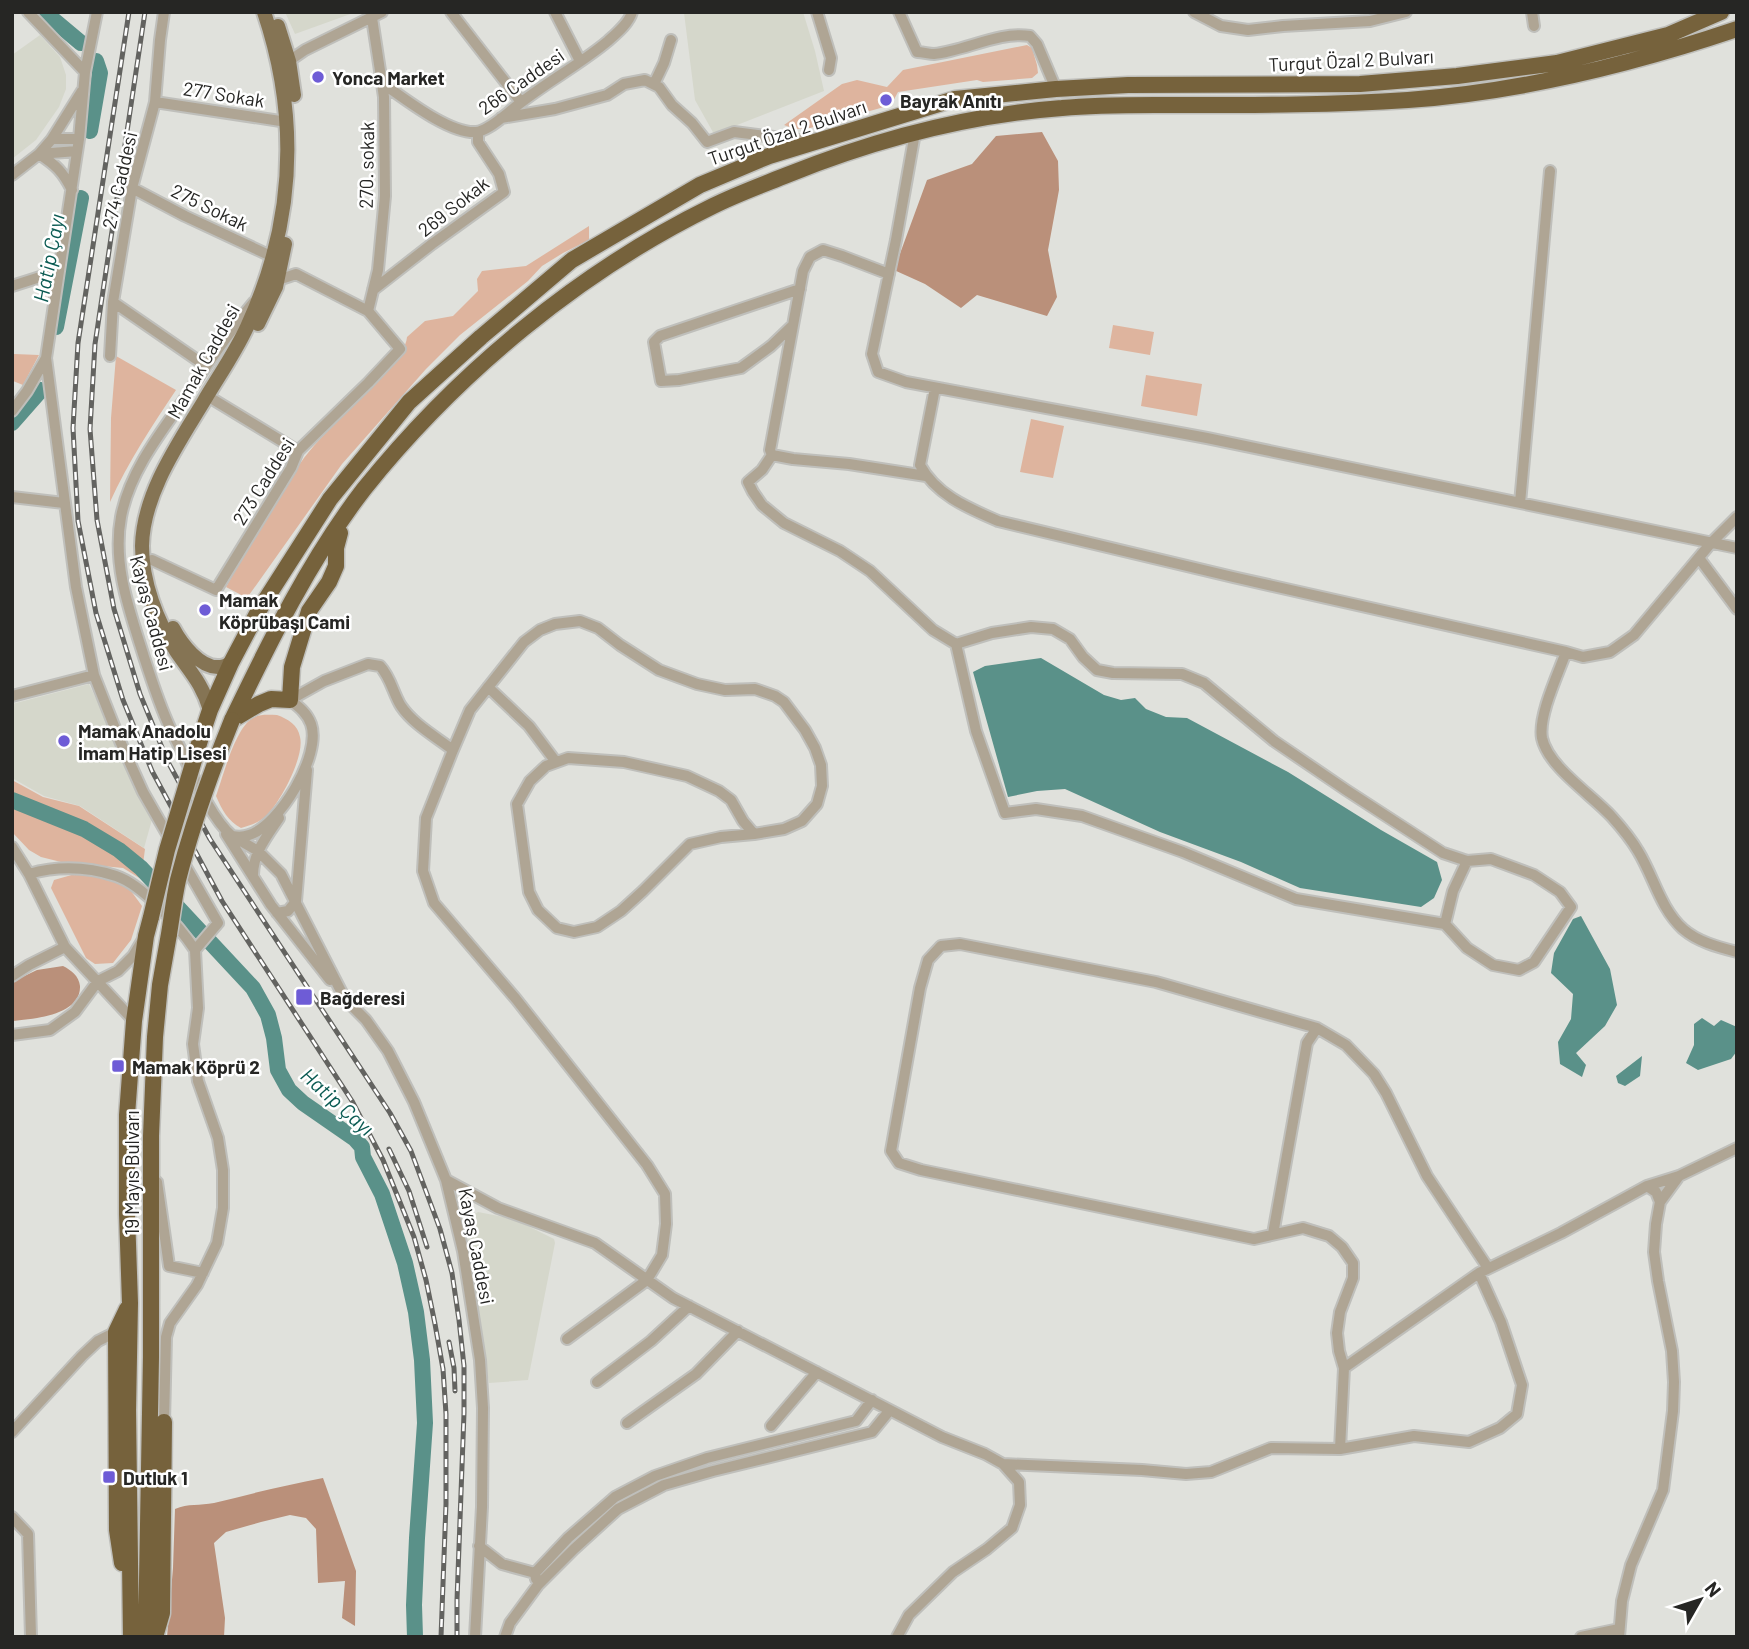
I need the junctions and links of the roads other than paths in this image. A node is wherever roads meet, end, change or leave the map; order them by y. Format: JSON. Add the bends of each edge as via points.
{"nodes":[{"id":1,"x":28,"y":12,"type":"edge"},
{"id":2,"x":97,"y":12,"type":"edge"},
{"id":3,"x":164,"y":12,"type":"edge"},
{"id":4,"x":264,"y":12,"type":"edge"},
{"id":5,"x":273,"y":12,"type":"edge"},
{"id":6,"x":451,"y":12,"type":"edge"},
{"id":7,"x":555,"y":12,"type":"edge"},
{"id":8,"x":632,"y":12,"type":"edge"},
{"id":9,"x":817,"y":12,"type":"edge"},
{"id":10,"x":900,"y":12,"type":"edge"},
{"id":11,"x":1194,"y":12,"type":"edge"},
{"id":12,"x":1406,"y":12,"type":"edge"},
{"id":13,"x":1532,"y":12,"type":"edge"},
{"id":14,"x":1721,"y":12,"type":"edge"},
{"id":15,"x":377,"y":15,"type":"edge"},
{"id":16,"x":1534,"y":26,"type":"dead end"},
{"id":17,"x":1737,"y":29,"type":"edge"},
{"id":18,"x":671,"y":40,"type":"dead end"},
{"id":19,"x":289,"y":61,"type":"junction"},
{"id":20,"x":580,"y":61,"type":"junction"},
{"id":21,"x":829,"y":70,"type":"dead end"},
{"id":22,"x":85,"y":72,"type":"junction"},
{"id":23,"x":382,"y":83,"type":"junction"},
{"id":24,"x":654,"y":85,"type":"junction"},
{"id":25,"x":84,"y":89,"type":"junction"},
{"id":26,"x":1056,"y":89,"type":"junction"},
{"id":27,"x":155,"y":102,"type":"junction"},
{"id":28,"x":521,"y":102,"type":"junction"},
{"id":29,"x":501,"y":118,"type":"junction"},
{"id":30,"x":287,"y":122,"type":"junction"},
{"id":31,"x":478,"y":132,"type":"junction"},
{"id":32,"x":915,"y":133,"type":"junction"},
{"id":33,"x":760,"y":135,"type":"junction"},
{"id":34,"x":52,"y":139,"type":"junction"},
{"id":35,"x":817,"y":142,"type":"junction"},
{"id":36,"x":78,"y":145,"type":"junction"},
{"id":37,"x":39,"y":154,"type":"junction"},
{"id":38,"x":769,"y":156,"type":"junction"},
{"id":39,"x":1549,"y":171,"type":"dead end"},
{"id":40,"x":12,"y":175,"type":"edge"},
{"id":41,"x":132,"y":188,"type":"junction"},
{"id":42,"x":72,"y":190,"type":"junction"},
{"id":43,"x":274,"y":257,"type":"junction"},
{"id":44,"x":59,"y":271,"type":"junction"},
{"id":45,"x":889,"y":274,"type":"junction"},
{"id":46,"x":272,"y":279,"type":"junction"},
{"id":47,"x":12,"y":286,"type":"edge"},
{"id":48,"x":800,"y":289,"type":"junction"},
{"id":49,"x":373,"y":290,"type":"junction"},
{"id":50,"x":265,"y":296,"type":"junction"},
{"id":51,"x":113,"y":302,"type":"junction"},
{"id":52,"x":368,"y":311,"type":"junction"},
{"id":53,"x":793,"y":324,"type":"junction"},
{"id":54,"x":110,"y":356,"type":"dead end"},
{"id":55,"x":46,"y":358,"type":"junction"},
{"id":56,"x":206,"y":366,"type":"junction"},
{"id":57,"x":935,"y":388,"type":"junction"},
{"id":58,"x":214,"y":400,"type":"junction"},
{"id":59,"x":12,"y":411,"type":"edge"},
{"id":60,"x":299,"y":451,"type":"junction"},
{"id":61,"x":772,"y":455,"type":"junction"},
{"id":62,"x":926,"y":476,"type":"junction"},
{"id":63,"x":12,"y":497,"type":"edge"},
{"id":64,"x":64,"y":503,"type":"junction"},
{"id":65,"x":1520,"y":503,"type":"junction"},
{"id":66,"x":344,"y":517,"type":"junction"},
{"id":67,"x":1737,"y":517,"type":"edge"},
{"id":68,"x":1711,"y":543,"type":"junction"},
{"id":69,"x":1737,"y":548,"type":"edge"},
{"id":70,"x":1699,"y":558,"type":"junction"},
{"id":71,"x":152,"y":560,"type":"junction"},
{"id":72,"x":1737,"y":609,"type":"edge"},
{"id":73,"x":956,"y":644,"type":"junction"},
{"id":74,"x":1566,"y":652,"type":"junction"},
{"id":75,"x":231,"y":663,"type":"junction"},
{"id":76,"x":94,"y":675,"type":"junction"},
{"id":77,"x":488,"y":688,"type":"junction"},
{"id":78,"x":12,"y":696,"type":"edge"},
{"id":79,"x":290,"y":700,"type":"junction"},
{"id":80,"x":210,"y":710,"type":"junction"},
{"id":81,"x":232,"y":720,"type":"junction"},
{"id":82,"x":201,"y":737,"type":"joint"},
{"id":83,"x":453,"y":750,"type":"junction"},
{"id":84,"x":556,"y":762,"type":"junction"},
{"id":85,"x":307,"y":764,"type":"junction"},
{"id":86,"x":291,"y":797,"type":"junction"},
{"id":87,"x":222,"y":828,"type":"junction"},
{"id":88,"x":754,"y":834,"type":"junction"},
{"id":89,"x":233,"y":836,"type":"junction"},
{"id":90,"x":12,"y":848,"type":"edge"},
{"id":91,"x":258,"y":851,"type":"junction"},
{"id":92,"x":1467,"y":861,"type":"junction"},
{"id":93,"x":29,"y":873,"type":"junction"},
{"id":94,"x":253,"y":877,"type":"junction"},
{"id":95,"x":296,"y":901,"type":"junction"},
{"id":96,"x":277,"y":913,"type":"junction"},
{"id":97,"x":1445,"y":924,"type":"junction"},
{"id":98,"x":146,"y":936,"type":"junction"},
{"id":99,"x":202,"y":941,"type":"junction"},
{"id":100,"x":65,"y":947,"type":"junction"},
{"id":101,"x":1737,"y":952,"type":"edge"},
{"id":102,"x":12,"y":976,"type":"edge"},
{"id":103,"x":97,"y":981,"type":"junction"},
{"id":104,"x":345,"y":999,"type":"junction"},
{"id":105,"x":134,"y":1021,"type":"junction"},
{"id":106,"x":1317,"y":1028,"type":"junction"},
{"id":107,"x":12,"y":1035,"type":"edge"},
{"id":108,"x":151,"y":1136,"type":"junction"},
{"id":109,"x":1737,"y":1148,"type":"edge"},
{"id":110,"x":1679,"y":1176,"type":"junction"},
{"id":111,"x":446,"y":1180,"type":"junction"},
{"id":112,"x":1647,"y":1185,"type":"junction"},
{"id":113,"x":1660,"y":1202,"type":"junction"},
{"id":114,"x":1273,"y":1234,"type":"junction"},
{"id":115,"x":1484,"y":1271,"type":"junction"},
{"id":116,"x":203,"y":1273,"type":"junction"},
{"id":117,"x":647,"y":1280,"type":"junction"},
{"id":118,"x":130,"y":1303,"type":"junction"},
{"id":119,"x":689,"y":1306,"type":"junction"},
{"id":120,"x":738,"y":1331,"type":"junction"},
{"id":121,"x":116,"y":1332,"type":"junction"},
{"id":122,"x":567,"y":1339,"type":"dead end"},
{"id":123,"x":1345,"y":1368,"type":"junction"},
{"id":124,"x":817,"y":1372,"type":"junction"},
{"id":125,"x":597,"y":1382,"type":"dead end"},
{"id":126,"x":872,"y":1401,"type":"junction"},
{"id":127,"x":890,"y":1410,"type":"junction"},
{"id":128,"x":164,"y":1422,"type":"joint"},
{"id":129,"x":627,"y":1423,"type":"dead end"},
{"id":130,"x":771,"y":1426,"type":"dead end"},
{"id":131,"x":12,"y":1432,"type":"edge"},
{"id":132,"x":1340,"y":1449,"type":"junction"},
{"id":133,"x":1003,"y":1464,"type":"junction"},
{"id":134,"x":12,"y":1517,"type":"edge"},
{"id":135,"x":479,"y":1546,"type":"junction"},
{"id":136,"x":535,"y":1573,"type":"junction"},
{"id":137,"x":538,"y":1585,"type":"junction"},
{"id":138,"x":131,"y":1629,"type":"edge"},
{"id":139,"x":1619,"y":1633,"type":"edge"},
{"id":140,"x":31,"y":1637,"type":"edge"},
{"id":141,"x":146,"y":1637,"type":"edge"},
{"id":142,"x":155,"y":1637,"type":"edge"},
{"id":143,"x":475,"y":1637,"type":"edge"},
{"id":144,"x":505,"y":1637,"type":"edge"},
{"id":145,"x":897,"y":1637,"type":"edge"},
{"id":146,"x":1581,"y":1637,"type":"edge"}],
"edges":[{"from":1,"to":22,"type":"street"},
{"from":2,"to":22,"type":"street"},
{"from":3,"to":27,"type":"street","name":"274 Caddesi"},
{"from":4,"to":30,"type":"main road","name":"Mamak Caddesi","via":[[279,65]]},
{"from":5,"to":19,"type":"main road","name":"Mamak Caddesi"},
{"from":6,"to":28,"type":"street"},
{"from":7,"to":20,"type":"street"},
{"from":8,"to":20,"type":"street","name":"266 Caddesi","via":[[608,42]]},
{"from":9,"to":21,"type":"street","via":[[831,58]]},
{"from":10,"to":26,"type":"street","via":[[917,52],[934,54],[1030,36]]},
{"from":11,"to":12,"type":"street","via":[[1221,26],[1248,30],[1370,21]]},
{"from":13,"to":16,"type":"street"},
{"from":14,"to":26,"type":"highway","name":"Turgut Özal 2 Bulvarı","via":[[1668,35],[1570,60],[1457,76],[1360,84]]},
{"from":15,"to":19,"type":"street"},
{"from":15,"to":23,"type":"street","name":"270. sokak"},
{"from":17,"to":32,"type":"highway","name":"Turgut Özal 2 Bulvarı","via":[[1613,67],[1477,93],[1303,105],[1059,108]]},
{"from":18,"to":24,"type":"street"},
{"from":19,"to":46,"type":"main road","name":"Mamak Caddesi","via":[[295,152],[291,208]]},
{"from":20,"to":28,"type":"street","name":"266 Caddesi"},
{"from":22,"to":25,"type":"street"},
{"from":23,"to":31,"type":"street","name":"266 Caddesi","via":[[458,130]]},
{"from":23,"to":49,"type":"street","name":"270. sokak","via":[[385,196]]},
{"from":24,"to":29,"type":"street","via":[[645,80],[624,84],[593,99]]},
{"from":24,"to":33,"type":"street","via":[[706,142],[734,132]]},
{"from":25,"to":34,"type":"street"},
{"from":25,"to":36,"type":"street"},
{"from":26,"to":35,"type":"highway","name":"Turgut Özal 2 Bulvarı","via":[[956,99]]},
{"from":27,"to":30,"type":"street","name":"277 Sokak"},
{"from":27,"to":41,"type":"street","name":"274 Caddesi"},
{"from":28,"to":29,"type":"street","name":"266 Caddesi"},
{"from":29,"to":31,"type":"street","name":"266 Caddesi"},
{"from":30,"to":43,"type":"main road","name":"Mamak Caddesi","via":[[285,196]]},
{"from":31,"to":49,"type":"street","name":"269 Sokak","via":[[478,142],[499,174],[504,192]]},
{"from":32,"to":45,"type":"street"},
{"from":32,"to":66,"type":"highway","name":"Turgut Özal 2 Bulvarı","via":[[827,159],[716,204],[617,260],[535,318],[483,362],[401,446]]},
{"from":33,"to":35,"type":"street"},
{"from":33,"to":38,"type":"street"},
{"from":34,"to":36,"type":"street"},
{"from":34,"to":37,"type":"street"},
{"from":35,"to":38,"type":"highway","name":"Turgut Özal 2 Bulvarı"},
{"from":36,"to":37,"type":"street"},
{"from":36,"to":42,"type":"street"},
{"from":37,"to":40,"type":"street"},
{"from":37,"to":42,"type":"street","via":[[56,165]]},
{"from":38,"to":75,"type":"highway","name":"Turgut Özal 2 Bulvarı","via":[[700,185],[572,260],[409,402],[330,499]]},
{"from":39,"to":65,"type":"street"},
{"from":41,"to":43,"type":"street","name":"275 Sokak"},
{"from":41,"to":51,"type":"street","name":"274 Caddesi"},
{"from":42,"to":44,"type":"street"},
{"from":43,"to":46,"type":"main road","name":"Mamak Caddesi"},
{"from":44,"to":47,"type":"street"},
{"from":44,"to":55,"type":"street"},
{"from":45,"to":48,"type":"street","via":[[823,250],[810,257]]},
{"from":45,"to":57,"type":"street","via":[[872,354],[877,372]]},
{"from":46,"to":50,"type":"main road","name":"Mamak Caddesi"},
{"from":46,"to":52,"type":"street","via":[[296,274]]},
{"from":48,"to":53,"type":"street"},
{"from":48,"to":53,"type":"street","via":[[660,337],[654,342],[661,381],[741,368]]},
{"from":49,"to":52,"type":"street","name":"270. sokak"},
{"from":50,"to":56,"type":"street","name":"Kayaş Caddesi","via":[[235,324]]},
{"from":50,"to":58,"type":"main road","name":"Mamak Caddesi","via":[[257,326]]},
{"from":50,"to":80,"type":"main road","name":"Mamak Caddesi","via":[[159,481],[143,534],[145,575],[156,611],[201,686]]},
{"from":51,"to":54,"type":"street","name":"274 Caddesi"},
{"from":51,"to":56,"type":"street"},
{"from":52,"to":60,"type":"street","name":"273 Caddesi","via":[[400,349]]},
{"from":53,"to":61,"type":"street"},
{"from":55,"to":59,"type":"street"},
{"from":55,"to":64,"type":"street"},
{"from":56,"to":87,"type":"street","name":"Kayaş Caddesi","via":[[145,457],[128,491],[118,552],[122,582],[157,697]]},
{"from":57,"to":62,"type":"street","via":[[920,465]]},
{"from":57,"to":65,"type":"street"},
{"from":58,"to":60,"type":"street"},
{"from":58,"to":71,"type":"main road","name":"Mamak Caddesi","via":[[160,499],[150,537]]},
{"from":60,"to":71,"type":"street","name":"273 Caddesi","via":[[216,590]]},
{"from":61,"to":62,"type":"street"},
{"from":61,"to":73,"type":"street","via":[[748,482],[762,505],[784,523],[870,571],[933,630]]},
{"from":62,"to":74,"type":"street","via":[[962,505],[998,521]]},
{"from":63,"to":64,"type":"street"},
{"from":64,"to":76,"type":"street"},
{"from":65,"to":68,"type":"street"},
{"from":66,"to":79,"type":"highway","via":[[336,566],[309,611],[292,667]]},
{"from":66,"to":81,"type":"highway","name":"Turgut Özal 2 Bulvarı","via":[[268,645]]},
{"from":67,"to":68,"type":"street"},
{"from":68,"to":69,"type":"street"},
{"from":68,"to":70,"type":"street"},
{"from":70,"to":72,"type":"street"},
{"from":70,"to":74,"type":"street","via":[[1634,635],[1610,652],[1583,657]]},
{"from":71,"to":75,"type":"main road","name":"Mamak Caddesi","via":[[163,609],[184,645],[208,665]]},
{"from":73,"to":92,"type":"street","via":[[992,633],[1053,629],[1070,639],[1097,670],[1182,674],[1203,683],[1274,741],[1346,790],[1443,853]]},
{"from":73,"to":97,"type":"street","via":[[976,732],[1005,813],[1036,809],[1082,816],[1296,900]]},
{"from":74,"to":101,"type":"street","via":[[1542,718],[1546,752],[1613,818],[1638,851],[1666,909],[1682,928],[1695,938]]},
{"from":75,"to":80,"type":"highway","name":"Turgut Özal 2 Bulvarı"},
{"from":76,"to":78,"type":"street"},
{"from":76,"to":99,"type":"street","via":[[143,792],[218,923]]},
{"from":77,"to":83,"type":"street","via":[[470,710]]},
{"from":77,"to":84,"type":"street","via":[[529,726]]},
{"from":77,"to":88,"type":"street","via":[[524,642],[540,630],[580,621],[668,674],[725,690],[755,689],[775,696],[810,739],[821,765],[822,786],[817,804],[802,821]]},
{"from":79,"to":81,"type":"highway","via":[[271,699]]},
{"from":79,"to":83,"type":"street","via":[[357,668],[380,666],[402,706]]},
{"from":79,"to":85,"type":"street","via":[[305,711],[312,726]]},
{"from":80,"to":82,"type":"highway","name":"Turgut Özal 2 Bulvarı"},
{"from":81,"to":108,"type":"highway","name":"19 Mayıs Bulvarı","bridge":true,"via":[[194,823],[178,883],[160,985]]},
{"from":82,"to":98,"type":"highway","name":"19 Mayıs Bulvarı","bridge":true},
{"from":83,"to":117,"type":"street","via":[[426,818],[423,871],[434,903],[516,999],[665,1194],[662,1255]]},
{"from":84,"to":88,"type":"street","via":[[568,758],[624,762],[687,775],[732,800]]},
{"from":84,"to":88,"type":"street","via":[[530,781],[517,804],[529,892],[538,910],[557,928],[574,932],[597,928],[690,844]]},
{"from":85,"to":86,"type":"street"},
{"from":85,"to":95,"type":"street"},
{"from":86,"to":89,"type":"street","via":[[250,835]]},
{"from":86,"to":91,"type":"street"},
{"from":87,"to":89,"type":"street","name":"Kayaş Caddesi"},
{"from":87,"to":94,"type":"street"},
{"from":89,"to":91,"type":"street","name":"Kayaş Caddesi"},
{"from":90,"to":93,"type":"street"},
{"from":91,"to":94,"type":"street"},
{"from":91,"to":95,"type":"street","name":"Kayaş Caddesi","via":[[281,874]]},
{"from":92,"to":97,"type":"street"},
{"from":92,"to":97,"type":"street","via":[[1491,859],[1534,875],[1560,892],[1571,907],[1534,962],[1519,970],[1493,965],[1467,948]]},
{"from":93,"to":99,"type":"street","via":[[84,870],[117,876],[141,891],[183,932]]},
{"from":93,"to":100,"type":"street"},
{"from":94,"to":96,"type":"street"},
{"from":95,"to":96,"type":"street","via":[[288,911]]},
{"from":95,"to":104,"type":"street","name":"Kayaş Caddesi"},
{"from":96,"to":104,"type":"street"},
{"from":98,"to":103,"type":"street","via":[[118,971]]},
{"from":98,"to":105,"type":"highway","name":"19 Mayıs Bulvarı"},
{"from":99,"to":116,"type":"street","via":[[193,1044],[198,1082],[218,1138],[223,1170],[217,1243]]},
{"from":100,"to":102,"type":"street"},
{"from":100,"to":103,"type":"street"},
{"from":103,"to":105,"type":"street"},
{"from":103,"to":107,"type":"street","via":[[75,1012],[50,1030]]},
{"from":104,"to":111,"type":"street","name":"Kayaş Caddesi","via":[[388,1051]]},
{"from":105,"to":118,"type":"highway","name":"19 Mayıs Bulvarı","via":[[127,1115]]},
{"from":106,"to":114,"type":"street","via":[[1307,1043]]},
{"from":106,"to":114,"type":"street","via":[[1156,982],[960,944],[941,946],[928,960],[920,988],[891,1152],[899,1163],[1254,1239]]},
{"from":106,"to":115,"type":"street","via":[[1346,1045],[1374,1074]]},
{"from":108,"to":116,"type":"street","via":[[169,1266]]},
{"from":108,"to":141,"type":"highway","name":"19 Mayıs Bulvarı"},
{"from":109,"to":110,"type":"street"},
{"from":110,"to":112,"type":"street"},
{"from":110,"to":113,"type":"street"},
{"from":111,"to":117,"type":"street","via":[[498,1208],[595,1243]]},
{"from":111,"to":135,"type":"street","name":"Kayaş Caddesi","via":[[463,1251],[480,1360]]},
{"from":112,"to":113,"type":"street"},
{"from":112,"to":115,"type":"street"},
{"from":113,"to":139,"type":"street","via":[[1654,1252],[1672,1351],[1669,1450],[1663,1490],[1631,1565]]},
{"from":114,"to":123,"type":"street","via":[[1303,1228],[1329,1236],[1353,1264],[1337,1333]]},
{"from":115,"to":123,"type":"street"},
{"from":115,"to":132,"type":"street","via":[[1522,1385],[1517,1414],[1500,1428],[1469,1442],[1414,1436]]},
{"from":116,"to":128,"type":"street","via":[[170,1322],[166,1337]]},
{"from":117,"to":119,"type":"street"},
{"from":117,"to":122,"type":"street"},
{"from":118,"to":121,"type":"highway","name":"19 Mayıs Bulvarı"},
{"from":118,"to":138,"type":"highway","name":"19 Mayıs Bulvarı"},
{"from":119,"to":120,"type":"street"},
{"from":119,"to":125,"type":"street"},
{"from":120,"to":124,"type":"street"},
{"from":120,"to":129,"type":"street","via":[[696,1374]]},
{"from":121,"to":131,"type":"street","via":[[82,1356]]},
{"from":121,"to":138,"type":"highway","name":"19 Mayıs Bulvarı","via":[[117,1530]]},
{"from":123,"to":132,"type":"street"},
{"from":124,"to":126,"type":"street"},
{"from":124,"to":130,"type":"street"},
{"from":126,"to":127,"type":"street"},
{"from":126,"to":136,"type":"street","via":[[856,1421],[707,1458],[655,1476],[615,1497]]},
{"from":127,"to":133,"type":"street"},
{"from":127,"to":137,"type":"street","via":[[872,1432],[664,1485],[618,1509]]},
{"from":128,"to":142,"type":"highway","via":[[162,1614]]},
{"from":132,"to":133,"type":"street","via":[[1271,1448],[1211,1472],[1186,1474]]},
{"from":133,"to":145,"type":"street","via":[[1019,1482],[1020,1505],[1012,1528],[953,1572],[909,1615]]},
{"from":134,"to":140,"type":"street","via":[[28,1534]]},
{"from":135,"to":136,"type":"street","via":[[502,1564]]},
{"from":135,"to":143,"type":"street","name":"Kayaş Caddesi"},
{"from":136,"to":137,"type":"street"},
{"from":137,"to":144,"type":"street"},
{"from":139,"to":146,"type":"street"}]}
